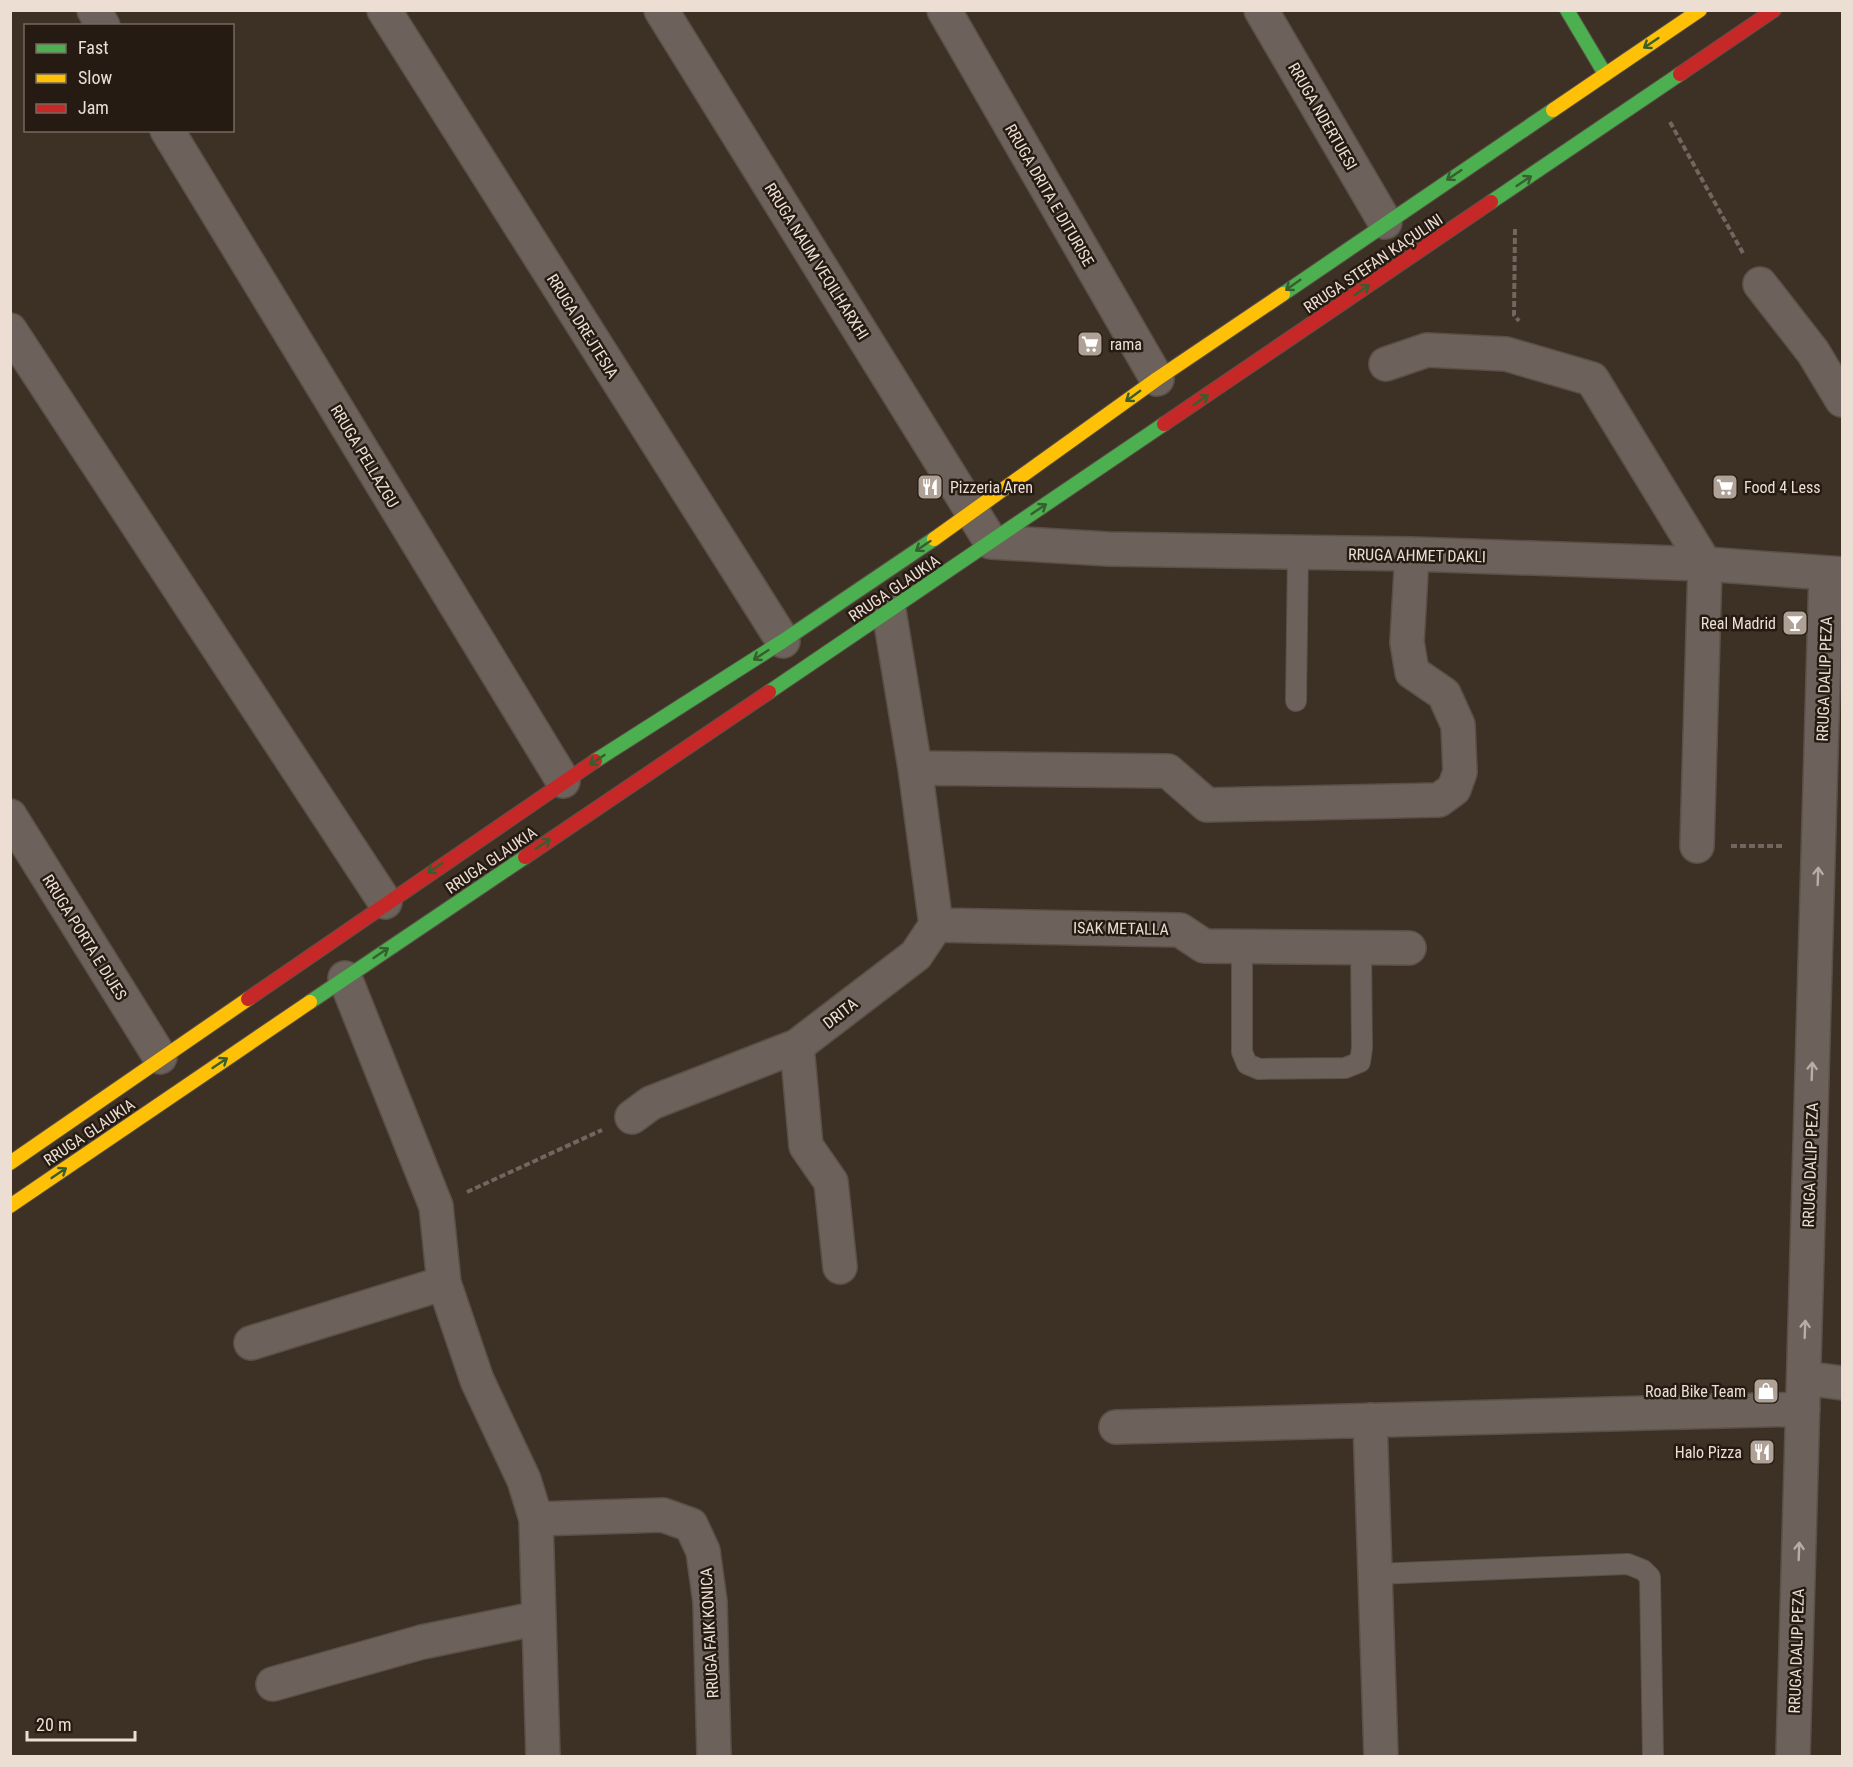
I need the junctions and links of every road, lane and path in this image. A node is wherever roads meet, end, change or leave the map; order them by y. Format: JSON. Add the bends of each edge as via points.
{"nodes":[{"id":1,"x":94,"y":10,"type":"edge"},
{"id":2,"x":384,"y":10,"type":"edge"},
{"id":3,"x":661,"y":10,"type":"edge"},
{"id":4,"x":944,"y":10,"type":"edge"},
{"id":5,"x":1261,"y":10,"type":"edge"},
{"id":6,"x":1567,"y":10,"type":"edge"},
{"id":7,"x":1700,"y":10,"type":"edge"},
{"id":8,"x":1774,"y":10,"type":"edge"},
{"id":9,"x":103,"y":24,"type":"edge"},
{"id":10,"x":1605,"y":74,"type":"junction"},
{"id":11,"x":1654,"y":93,"type":"junction"},
{"id":12,"x":168,"y":132,"type":"edge"},
{"id":13,"x":1513,"y":188,"type":"junction"},
{"id":14,"x":1385,"y":222,"type":"junction"},
{"id":15,"x":1760,"y":284,"type":"joint"},
{"id":16,"x":1524,"y":328,"type":"dead end"},
{"id":17,"x":10,"y":330,"type":"edge"},
{"id":18,"x":1386,"y":364,"type":"dead end"},
{"id":19,"x":1157,"y":379,"type":"junction"},
{"id":20,"x":1842,"y":400,"type":"edge"},
{"id":21,"x":972,"y":513,"type":"junction"},
{"id":22,"x":991,"y":542,"type":"junction"},
{"id":23,"x":1298,"y":552,"type":"junction"},
{"id":24,"x":1412,"y":554,"type":"junction"},
{"id":25,"x":1705,"y":564,"type":"junction"},
{"id":26,"x":1834,"y":573,"type":"edge"},
{"id":27,"x":889,"y":611,"type":"junction"},
{"id":28,"x":783,"y":641,"type":"junction"},
{"id":29,"x":1296,"y":701,"type":"dead end"},
{"id":30,"x":915,"y":768,"type":"junction"},
{"id":31,"x":563,"y":781,"type":"junction"},
{"id":32,"x":10,"y":816,"type":"edge"},
{"id":33,"x":1697,"y":846,"type":"joint"},
{"id":34,"x":1819,"y":847,"type":"junction"},
{"id":35,"x":385,"y":902,"type":"junction"},
{"id":36,"x":936,"y":925,"type":"junction"},
{"id":37,"x":1242,"y":946,"type":"junction"},
{"id":38,"x":1361,"y":948,"type":"junction"},
{"id":39,"x":1409,"y":948,"type":"dead end"},
{"id":40,"x":345,"y":978,"type":"junction"},
{"id":41,"x":797,"y":1046,"type":"junction"},
{"id":42,"x":160,"y":1057,"type":"junction"},
{"id":43,"x":632,"y":1117,"type":"joint"},
{"id":44,"x":10,"y":1162,"type":"edge"},
{"id":45,"x":10,"y":1206,"type":"edge"},
{"id":46,"x":436,"y":1206,"type":"junction"},
{"id":47,"x":840,"y":1267,"type":"dead end"},
{"id":48,"x":444,"y":1284,"type":"junction"},
{"id":49,"x":251,"y":1343,"type":"dead end"},
{"id":50,"x":1842,"y":1383,"type":"edge"},
{"id":51,"x":1804,"y":1393,"type":"junction"},
{"id":52,"x":1370,"y":1420,"type":"junction"},
{"id":53,"x":1116,"y":1427,"type":"dead end"},
{"id":54,"x":537,"y":1519,"type":"junction"},
{"id":55,"x":1375,"y":1574,"type":"junction"},
{"id":56,"x":539,"y":1618,"type":"junction"},
{"id":57,"x":273,"y":1684,"type":"dead end"},
{"id":58,"x":543,"y":1756,"type":"edge"},
{"id":59,"x":714,"y":1756,"type":"edge"},
{"id":60,"x":1381,"y":1756,"type":"edge"},
{"id":61,"x":1653,"y":1756,"type":"edge"},
{"id":62,"x":1793,"y":1756,"type":"edge"}],
"edges":[{"from":1,"to":9,"type":"street"},
{"from":2,"to":28,"type":"street","name":"RRUGA DREJTESIA"},
{"from":3,"to":21,"type":"street","name":"RRUGA NAUM VEQILHARXHI"},
{"from":4,"to":19,"type":"street","name":"RRUGA DRITA E DITURISE"},
{"from":5,"to":14,"type":"street","name":"RRUGA NDERTUESI"},
{"from":6,"to":10,"type":"main road"},
{"from":7,"to":10,"type":"main road","name":"RRUGA STEFAN KAÇULINI","one_way":true},
{"from":8,"to":11,"type":"main road","name":"RRUGA STEFAN KAÇULINI"},
{"from":10,"to":14,"type":"main road","name":"RRUGA STEFAN KAÇULINI","one_way":true},
{"from":13,"to":11,"type":"main road","name":"RRUGA STEFAN KAÇULINI","one_way":true},
{"from":11,"to":15,"type":"path"},
{"from":12,"to":31,"type":"street","name":"RRUGA PELLAZGU"},
{"from":13,"to":16,"type":"path","via":[[1514,315]]},
{"from":22,"to":13,"type":"main road","name":"RRUGA STEFAN KAÇULINI","one_way":true},
{"from":14,"to":19,"type":"main road","name":"RRUGA STEFAN KAÇULINI","one_way":true},
{"from":15,"to":20,"type":"street","via":[[1813,352]]},
{"from":17,"to":35,"type":"street"},
{"from":18,"to":25,"type":"street","via":[[1427,350],[1506,354],[1592,379]]},
{"from":19,"to":21,"type":"main road","name":"RRUGA STEFAN KAÇULINI","one_way":true},
{"from":21,"to":22,"type":"street","name":"RRUGA NAUM VEQILHARXHI"},
{"from":21,"to":28,"type":"main road","name":"RRUGA GLAUKIA","one_way":true},
{"from":22,"to":23,"type":"street","name":"RRUGA AHMET DAKLI","via":[[1107,549]]},
{"from":22,"to":27,"type":"main road","name":"RRUGA GLAUKIA"},
{"from":23,"to":24,"type":"street","name":"RRUGA AHMET DAKLI"},
{"from":23,"to":29,"type":"lane"},
{"from":24,"to":25,"type":"street","name":"RRUGA AHMET DAKLI"},
{"from":24,"to":30,"type":"street","via":[[1407,642],[1412,672],[1444,694],[1458,724],[1460,772],[1454,789],[1439,800],[1206,805],[1168,771]]},
{"from":25,"to":26,"type":"street","name":"RRUGA AHMET DAKLI"},
{"from":25,"to":33,"type":"street"},
{"from":26,"to":34,"type":"street","name":"RRUGA DALIP PEZA"},
{"from":27,"to":30,"type":"street"},
{"from":40,"to":27,"type":"main road","name":"RRUGA GLAUKIA","one_way":true},
{"from":28,"to":31,"type":"main road","name":"RRUGA GLAUKIA","one_way":true},
{"from":30,"to":36,"type":"street"},
{"from":31,"to":35,"type":"main road","name":"RRUGA GLAUKIA","one_way":true},
{"from":32,"to":42,"type":"street","name":"RRUGA PORTA E DIJES"},
{"from":33,"to":34,"type":"path"},
{"from":51,"to":34,"type":"street","name":"RRUGA DALIP PEZA","one_way":true},
{"from":35,"to":42,"type":"main road","name":"RRUGA GLAUKIA"},
{"from":36,"to":37,"type":"street","name":"ISAK METALLA","via":[[1180,930],[1204,946]]},
{"from":36,"to":41,"type":"street","name":"DRITA","via":[[916,955]]},
{"from":37,"to":38,"type":"street","name":"ISAK METALLA"},
{"from":37,"to":38,"type":"lane","via":[[1242,1052],[1247,1064],[1259,1069],[1345,1068],[1360,1062]]},
{"from":38,"to":39,"type":"street","name":"ISAK METALLA"},
{"from":45,"to":40,"type":"main road","name":"RRUGA GLAUKIA","one_way":true},
{"from":40,"to":46,"type":"street"},
{"from":41,"to":43,"type":"street","name":"DRITA","via":[[651,1103]]},
{"from":41,"to":47,"type":"street","via":[[806,1146],[831,1182]]},
{"from":42,"to":44,"type":"main road","name":"RRUGA GLAUKIA"},
{"from":43,"to":46,"type":"path"},
{"from":46,"to":48,"type":"street"},
{"from":48,"to":49,"type":"street"},
{"from":48,"to":54,"type":"street","via":[[477,1380],[524,1480]]},
{"from":50,"to":51,"type":"street"},
{"from":51,"to":52,"type":"street"},
{"from":62,"to":51,"type":"street","name":"RRUGA DALIP PEZA","one_way":true},
{"from":52,"to":53,"type":"street"},
{"from":52,"to":55,"type":"street"},
{"from":54,"to":56,"type":"street"},
{"from":54,"to":59,"type":"street","name":"RRUGA FAIK KONICA","via":[[663,1515],[691,1525],[703,1551],[710,1602]]},
{"from":55,"to":60,"type":"street"},
{"from":55,"to":61,"type":"lane","via":[[1628,1564],[1643,1570],[1650,1577]]},
{"from":56,"to":57,"type":"street","via":[[422,1642]]},
{"from":56,"to":58,"type":"street"}]}
